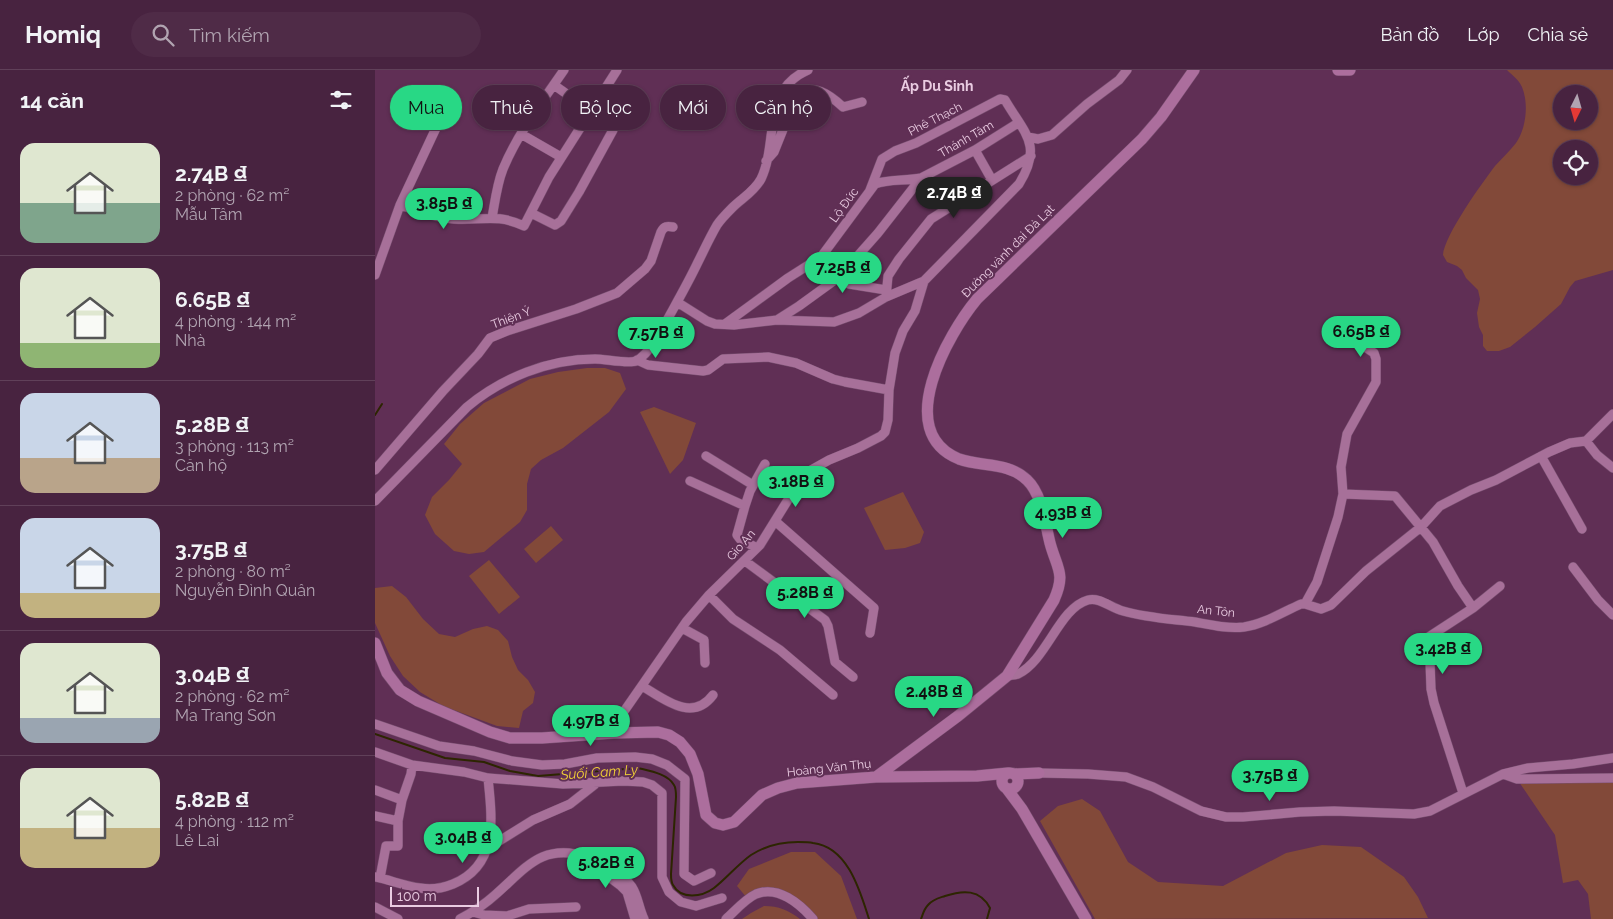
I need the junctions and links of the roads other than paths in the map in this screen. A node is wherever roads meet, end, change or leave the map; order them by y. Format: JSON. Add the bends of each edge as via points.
{"nodes":[{"id":1,"x":564,"y":70,"type":"edge"},
{"id":2,"x":617,"y":70,"type":"edge"},
{"id":3,"x":808,"y":70,"type":"edge"},
{"id":4,"x":1127,"y":70,"type":"edge"},
{"id":5,"x":1195,"y":70,"type":"edge"},
{"id":6,"x":1338,"y":70,"type":"edge"},
{"id":7,"x":1350,"y":70,"type":"edge"},
{"id":8,"x":554,"y":85,"type":"junction"},
{"id":9,"x":607,"y":85,"type":"edge"},
{"id":10,"x":561,"y":90,"type":"edge"},
{"id":11,"x":862,"y":102,"type":"dead end"},
{"id":12,"x":1018,"y":123,"type":"junction"},
{"id":13,"x":434,"y":130,"type":"edge"},
{"id":14,"x":578,"y":130,"type":"edge"},
{"id":15,"x":613,"y":130,"type":"edge"},
{"id":16,"x":521,"y":134,"type":"junction"},
{"id":17,"x":1027,"y":137,"type":"junction"},
{"id":18,"x":975,"y":150,"type":"junction"},
{"id":19,"x":1031,"y":156,"type":"junction"},
{"id":20,"x":561,"y":157,"type":"junction"},
{"id":21,"x":766,"y":161,"type":"junction"},
{"id":22,"x":921,"y":178,"type":"junction"},
{"id":23,"x":992,"y":180,"type":"junction"},
{"id":24,"x":870,"y":190,"type":"junction"},
{"id":25,"x":400,"y":205,"type":"junction"},
{"id":26,"x":531,"y":213,"type":"junction"},
{"id":27,"x":492,"y":218,"type":"junction"},
{"id":28,"x":673,"y":228,"type":"dead end"},
{"id":29,"x":821,"y":257,"type":"junction"},
{"id":30,"x":375,"y":275,"type":"edge"},
{"id":31,"x":839,"y":277,"type":"junction"},
{"id":32,"x":924,"y":281,"type":"junction"},
{"id":33,"x":886,"y":293,"type":"junction"},
{"id":34,"x":677,"y":302,"type":"junction"},
{"id":35,"x":777,"y":320,"type":"junction"},
{"id":36,"x":725,"y":324,"type":"junction"},
{"id":37,"x":1341,"y":339,"type":"dead end"},
{"id":38,"x":637,"y":360,"type":"junction"},
{"id":39,"x":889,"y":390,"type":"junction"},
{"id":40,"x":1613,"y":414,"type":"edge"},
{"id":41,"x":1586,"y":441,"type":"junction"},
{"id":42,"x":706,"y":456,"type":"dead end"},
{"id":43,"x":1541,"y":456,"type":"junction"},
{"id":44,"x":765,"y":464,"type":"dead end"},
{"id":45,"x":1613,"y":468,"type":"edge"},
{"id":46,"x":375,"y":470,"type":"edge"},
{"id":47,"x":690,"y":481,"type":"dead end"},
{"id":48,"x":753,"y":485,"type":"junction"},
{"id":49,"x":1343,"y":494,"type":"junction"},
{"id":50,"x":375,"y":501,"type":"edge"},
{"id":51,"x":745,"y":506,"type":"junction"},
{"id":52,"x":775,"y":521,"type":"junction"},
{"id":53,"x":1421,"y":527,"type":"junction"},
{"id":54,"x":1582,"y":529,"type":"dead end"},
{"id":55,"x":757,"y":548,"type":"junction"},
{"id":56,"x":745,"y":561,"type":"junction"},
{"id":57,"x":1573,"y":567,"type":"dead end"},
{"id":58,"x":1501,"y":586,"type":"dead end"},
{"id":59,"x":709,"y":595,"type":"junction"},
{"id":60,"x":1305,"y":604,"type":"junction"},
{"id":61,"x":1473,"y":608,"type":"junction"},
{"id":62,"x":1613,"y":615,"type":"edge"},
{"id":63,"x":682,"y":628,"type":"junction"},
{"id":64,"x":870,"y":633,"type":"dead end"},
{"id":65,"x":375,"y":643,"type":"edge"},
{"id":66,"x":705,"y":664,"type":"dead end"},
{"id":67,"x":1007,"y":676,"type":"junction"},
{"id":68,"x":853,"y":677,"type":"dead end"},
{"id":69,"x":642,"y":686,"type":"junction"},
{"id":70,"x":713,"y":695,"type":"dead end"},
{"id":71,"x":833,"y":695,"type":"dead end"},
{"id":72,"x":375,"y":724,"type":"edge"},
{"id":73,"x":614,"y":733,"type":"junction"},
{"id":74,"x":375,"y":752,"type":"edge"},
{"id":75,"x":1613,"y":758,"type":"edge"},
{"id":76,"x":412,"y":765,"type":"junction"},
{"id":77,"x":1039,"y":773,"type":"joint"},
{"id":78,"x":698,"y":774,"type":"junction"},
{"id":79,"x":1503,"y":774,"type":"junction"},
{"id":80,"x":876,"y":777,"type":"junction"},
{"id":81,"x":488,"y":778,"type":"junction"},
{"id":82,"x":1613,"y":778,"type":"edge"},
{"id":83,"x":685,"y":779,"type":"junction"},
{"id":84,"x":598,"y":782,"type":"junction"},
{"id":85,"x":1011,"y":782,"type":"junction"},
{"id":86,"x":375,"y":790,"type":"edge"},
{"id":87,"x":1463,"y":793,"type":"junction"},
{"id":88,"x":402,"y":800,"type":"junction"},
{"id":89,"x":375,"y":816,"type":"edge"},
{"id":90,"x":398,"y":821,"type":"junction"},
{"id":91,"x":488,"y":848,"type":"junction"},
{"id":92,"x":583,"y":855,"type":"junction"},
{"id":93,"x":711,"y":873,"type":"dead end"},
{"id":94,"x":378,"y":877,"type":"edge"},
{"id":95,"x":722,"y":898,"type":"dead end"},
{"id":96,"x":375,"y":907,"type":"edge"},
{"id":97,"x":576,"y":907,"type":"dead end"},
{"id":98,"x":473,"y":912,"type":"junction"},
{"id":99,"x":398,"y":919,"type":"edge"},
{"id":100,"x":460,"y":919,"type":"edge"},
{"id":101,"x":635,"y":919,"type":"edge"},
{"id":102,"x":644,"y":919,"type":"edge"},
{"id":103,"x":726,"y":919,"type":"edge"},
{"id":104,"x":813,"y":919,"type":"edge"},
{"id":105,"x":1086,"y":919,"type":"edge"}],
"edges":[{"from":1,"to":8,"type":"street"},
{"from":2,"to":9,"type":"street"},
{"from":3,"to":21,"type":"street","via":[[788,84],[779,97]]},
{"from":4,"to":17,"type":"street","via":[[1052,135],[1038,139]]},
{"from":5,"to":67,"type":"main road","name":"Đường vành đai Đà Lạt","via":[[1142,139],[977,299],[949,340],[935,373],[927,411],[934,438],[957,458],[1001,467],[1028,480],[1036,491],[1061,575],[1054,600]]},
{"from":6,"to":7,"type":"main road"},
{"from":8,"to":10,"type":"street"},
{"from":8,"to":16,"type":"street"},
{"from":11,"to":21,"type":"street","via":[[843,107],[824,93],[802,91],[796,97],[774,152]]},
{"from":12,"to":17,"type":"street"},
{"from":12,"to":18,"type":"street","name":"Thánh Tâm"},
{"from":12,"to":24,"type":"street","name":"Phê Thạch","via":[[1005,100],[1000,99],[882,159]]},
{"from":13,"to":25,"type":"street"},
{"from":14,"to":20,"type":"street"},
{"from":15,"to":26,"type":"street","via":[[561,221],[555,225]]},
{"from":16,"to":20,"type":"street"},
{"from":16,"to":27,"type":"street","via":[[503,169]]},
{"from":17,"to":19,"type":"street"},
{"from":18,"to":22,"type":"street","name":"Thánh Tâm"},
{"from":18,"to":23,"type":"street"},
{"from":19,"to":23,"type":"street"},
{"from":19,"to":32,"type":"street","via":[[1019,184]]},
{"from":20,"to":26,"type":"street"},
{"from":21,"to":34,"type":"street","via":[[756,186],[731,208],[718,225]]},
{"from":22,"to":24,"type":"street","name":"Lộ Đức","via":[[880,182]]},
{"from":22,"to":31,"type":"street","name":"Thánh Tâm"},
{"from":23,"to":33,"type":"street","via":[[931,219],[888,276]]},
{"from":24,"to":29,"type":"street","name":"Lộ Đức"},
{"from":25,"to":27,"type":"street","via":[[445,218]]},
{"from":25,"to":30,"type":"street"},
{"from":26,"to":27,"type":"street","via":[[524,226],[507,219]]},
{"from":28,"to":46,"type":"street","name":"Thiện Ý","via":[[663,228],[651,261],[617,292],[490,338]]},
{"from":29,"to":31,"type":"street"},
{"from":29,"to":36,"type":"street","name":"Lộ Đức"},
{"from":31,"to":33,"type":"street","via":[[849,284]]},
{"from":31,"to":35,"type":"street","name":"Thánh Tâm"},
{"from":32,"to":33,"type":"street"},
{"from":32,"to":39,"type":"street","name":"Gio An","via":[[915,311],[895,353]]},
{"from":33,"to":35,"type":"street","via":[[859,313],[834,322]]},
{"from":34,"to":36,"type":"street","via":[[707,321]]},
{"from":34,"to":38,"type":"street","via":[[653,344]]},
{"from":35,"to":36,"type":"street"},
{"from":37,"to":49,"type":"street","via":[[1374,353],[1376,365],[1376,382],[1347,434],[1341,467]]},
{"from":38,"to":39,"type":"street","via":[[648,365],[703,371],[723,359],[768,357],[796,363],[833,379]]},
{"from":38,"to":50,"type":"street","via":[[586,359],[520,374],[467,407]]},
{"from":39,"to":52,"type":"street","name":"Gio An","via":[[885,432],[803,474]]},
{"from":40,"to":41,"type":"street"},
{"from":41,"to":43,"type":"street","name":"An Tôn","via":[[1571,443]]},
{"from":41,"to":45,"type":"street"},
{"from":42,"to":48,"type":"street"},
{"from":43,"to":53,"type":"street","name":"An Tôn","via":[[1439,506]]},
{"from":43,"to":54,"type":"street"},
{"from":44,"to":48,"type":"street"},
{"from":47,"to":51,"type":"street"},
{"from":48,"to":51,"type":"street"},
{"from":49,"to":53,"type":"street","via":[[1395,496]]},
{"from":49,"to":60,"type":"street","via":[[1339,517],[1317,582]]},
{"from":51,"to":55,"type":"street","via":[[737,535]]},
{"from":52,"to":55,"type":"street","name":"Gio An"},
{"from":52,"to":64,"type":"street","via":[[874,608]]},
{"from":53,"to":60,"type":"street","name":"An Tôn","via":[[1366,571],[1331,605],[1321,609]]},
{"from":53,"to":61,"type":"street"},
{"from":55,"to":56,"type":"street","name":"Gio An"},
{"from":56,"to":59,"type":"street","name":"Gio An"},
{"from":56,"to":68,"type":"street","via":[[825,620],[835,662]]},
{"from":57,"to":62,"type":"street"},
{"from":58,"to":61,"type":"street"},
{"from":59,"to":63,"type":"street","name":"Gio An"},
{"from":59,"to":71,"type":"street","via":[[733,619],[780,650]]},
{"from":60,"to":67,"type":"street","name":"An Tôn","via":[[1251,626],[1230,627],[1158,619],[1090,600],[1075,605],[1029,666],[1018,674]]},
{"from":61,"to":87,"type":"street","via":[[1424,640],[1423,644],[1430,662],[1434,702]]},
{"from":63,"to":66,"type":"street","via":[[704,640]]},
{"from":63,"to":69,"type":"street","name":"Gio An"},
{"from":65,"to":73,"type":"main road","name":"Hoàng Văn Thụ","via":[[387,674],[400,690],[490,732],[510,738]]},
{"from":67,"to":80,"type":"main road","name":"An Tôn"},
{"from":69,"to":70,"type":"street","via":[[683,708],[701,706]]},
{"from":69,"to":73,"type":"street","name":"Gio An"},
{"from":72,"to":83,"type":"street","via":[[439,746],[512,761],[565,764],[597,758],[652,759],[667,765]]},
{"from":73,"to":78,"type":"main road","name":"Hoàng Văn Thụ","via":[[658,732],[669,735],[681,742],[690,754]]},
{"from":74,"to":76,"type":"street"},
{"from":75,"to":79,"type":"street"},
{"from":76,"to":81,"type":"street"},
{"from":76,"to":88,"type":"street"},
{"from":77,"to":85,"type":"main road"},
{"from":77,"to":87,"type":"street","via":[[1126,777],[1153,786],[1201,811],[1226,817],[1334,811],[1413,814],[1430,811]]},
{"from":78,"to":80,"type":"main road","name":"Hoàng Văn Thụ","via":[[706,815],[723,825],[734,822],[762,795],[778,788],[797,783]]},
{"from":78,"to":83,"type":"street"},
{"from":79,"to":82,"type":"street","via":[[1517,779]]},
{"from":79,"to":87,"type":"street"},
{"from":80,"to":85,"type":"main road","name":"Hoàng Văn Thụ","via":[[977,776]]},
{"from":81,"to":84,"type":"street","via":[[563,784]]},
{"from":81,"to":91,"type":"street","via":[[492,822]]},
{"from":83,"to":93,"type":"street","via":[[684,874],[694,881]]},
{"from":84,"to":91,"type":"street","via":[[570,804],[533,820]]},
{"from":84,"to":95,"type":"street","via":[[643,782],[662,793],[662,877],[669,892],[681,902],[697,906]]},
{"from":85,"to":105,"type":"main road","via":[[1022,810]]},
{"from":86,"to":88,"type":"street"},
{"from":88,"to":90,"type":"street"},
{"from":89,"to":90,"type":"street"},
{"from":90,"to":94,"type":"street","via":[[398,846],[387,846]]},
{"from":91,"to":94,"type":"street","via":[[480,864],[462,880],[445,887],[420,888]]},
{"from":92,"to":98,"type":"street","via":[[555,852],[541,857],[527,865]]},
{"from":92,"to":101,"type":"street","via":[[627,892]]},
{"from":92,"to":102,"type":"street","via":[[611,867],[624,877],[633,888]]},
{"from":96,"to":99,"type":"street"},
{"from":97,"to":98,"type":"street","via":[[529,908],[507,916]]},
{"from":98,"to":100,"type":"street"},
{"from":103,"to":104,"type":"street","via":[[757,894],[770,892],[797,902]]}]}
